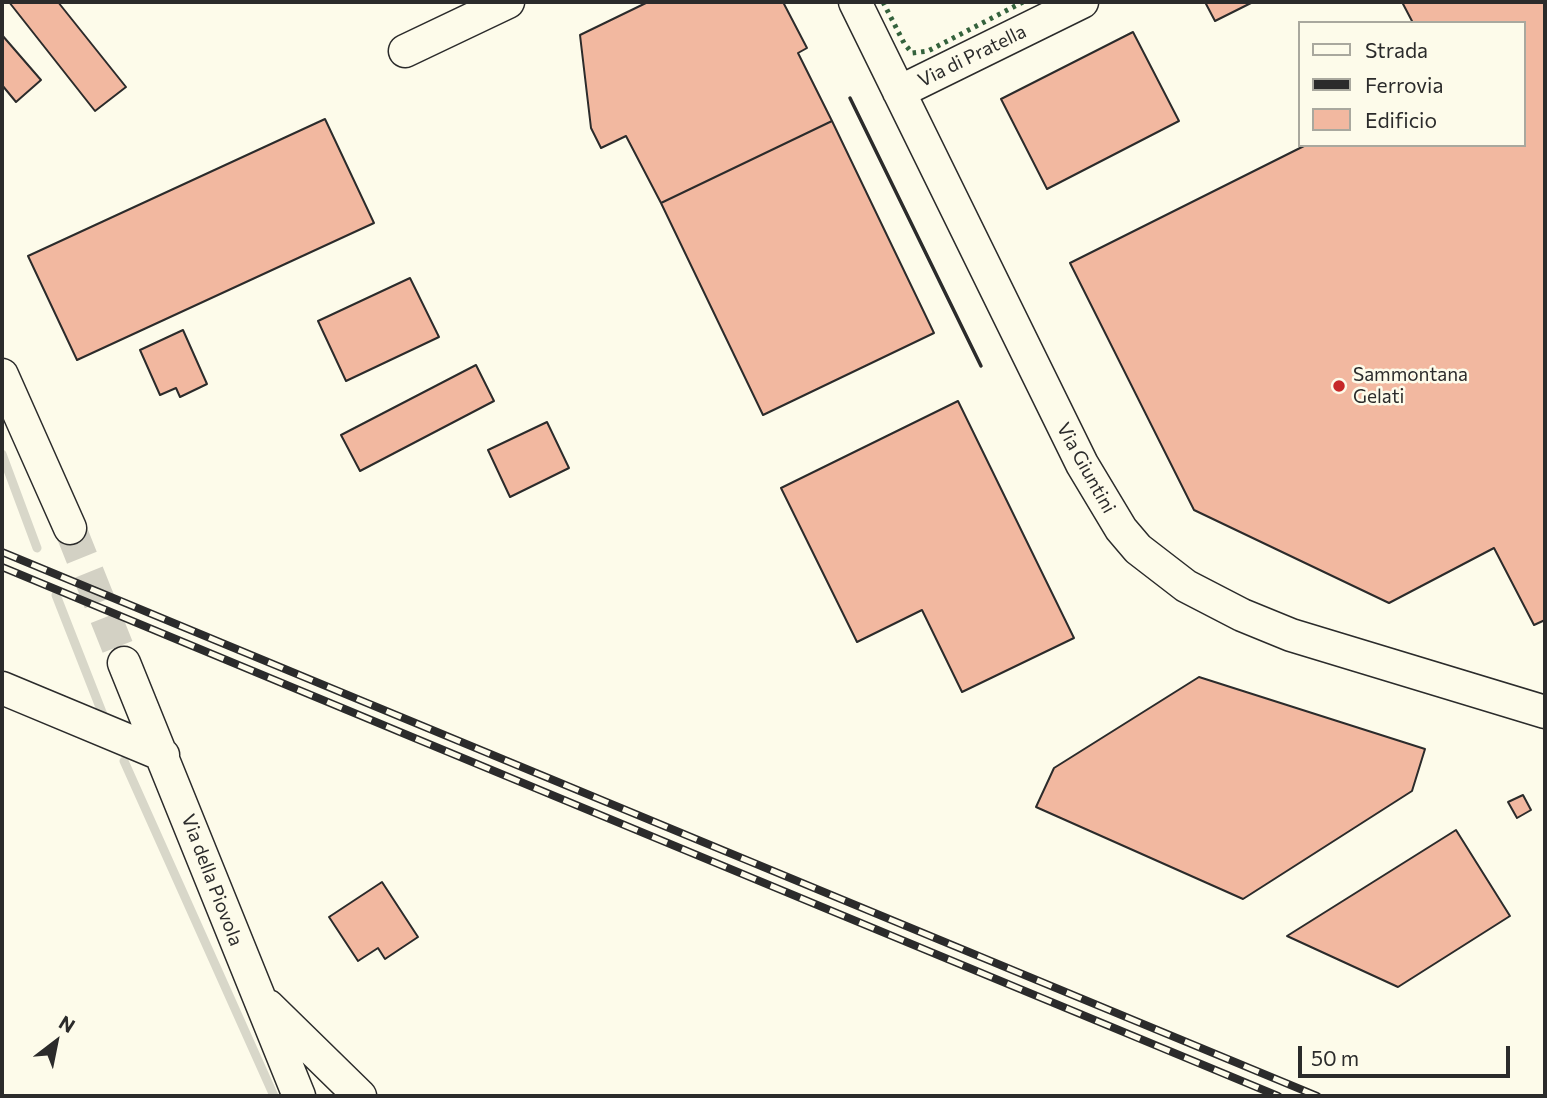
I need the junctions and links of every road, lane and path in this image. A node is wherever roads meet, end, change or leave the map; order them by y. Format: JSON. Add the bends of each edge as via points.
{"nodes":[{"id":1,"x":508,"y":2,"type":"edge"},
{"id":2,"x":855,"y":2,"type":"edge"},
{"id":3,"x":1082,"y":2,"type":"edge"},
{"id":4,"x":405,"y":51,"type":"dead end"},
{"id":5,"x":900,"y":92,"type":"junction"},
{"id":6,"x":2,"y":375,"type":"edge"},
{"id":7,"x":69,"y":528,"type":"tunnel mouth"},
{"id":8,"x":124,"y":663,"type":"tunnel mouth"},
{"id":9,"x":2,"y":688,"type":"edge"},
{"id":10,"x":1536,"y":709,"type":"edge"},
{"id":11,"x":1545,"y":737,"type":"edge"},
{"id":12,"x":163,"y":755,"type":"junction"},
{"id":13,"x":257,"y":995,"type":"junction"},
{"id":14,"x":299,"y":1096,"type":"edge"},
{"id":15,"x":360,"y":1096,"type":"edge"}],
"edges":[{"from":1,"to":4,"type":"street"},
{"from":2,"to":5,"type":"street","name":"Via Giuntini"},
{"from":3,"to":5,"type":"street","name":"Via di Pratella"},
{"from":5,"to":10,"type":"street","name":"Via Giuntini","via":[[1082,464],[1138,550],[1186,586],[1291,635]]},
{"from":6,"to":7,"type":"street"},
{"from":8,"to":12,"type":"street","name":"Via della Piovola"},
{"from":9,"to":12,"type":"street"},
{"from":10,"to":11,"type":"street"},
{"from":12,"to":13,"type":"street","name":"Via della Piovola"},
{"from":13,"to":14,"type":"street","name":"Via della Piovola"},
{"from":13,"to":15,"type":"street"}]}
